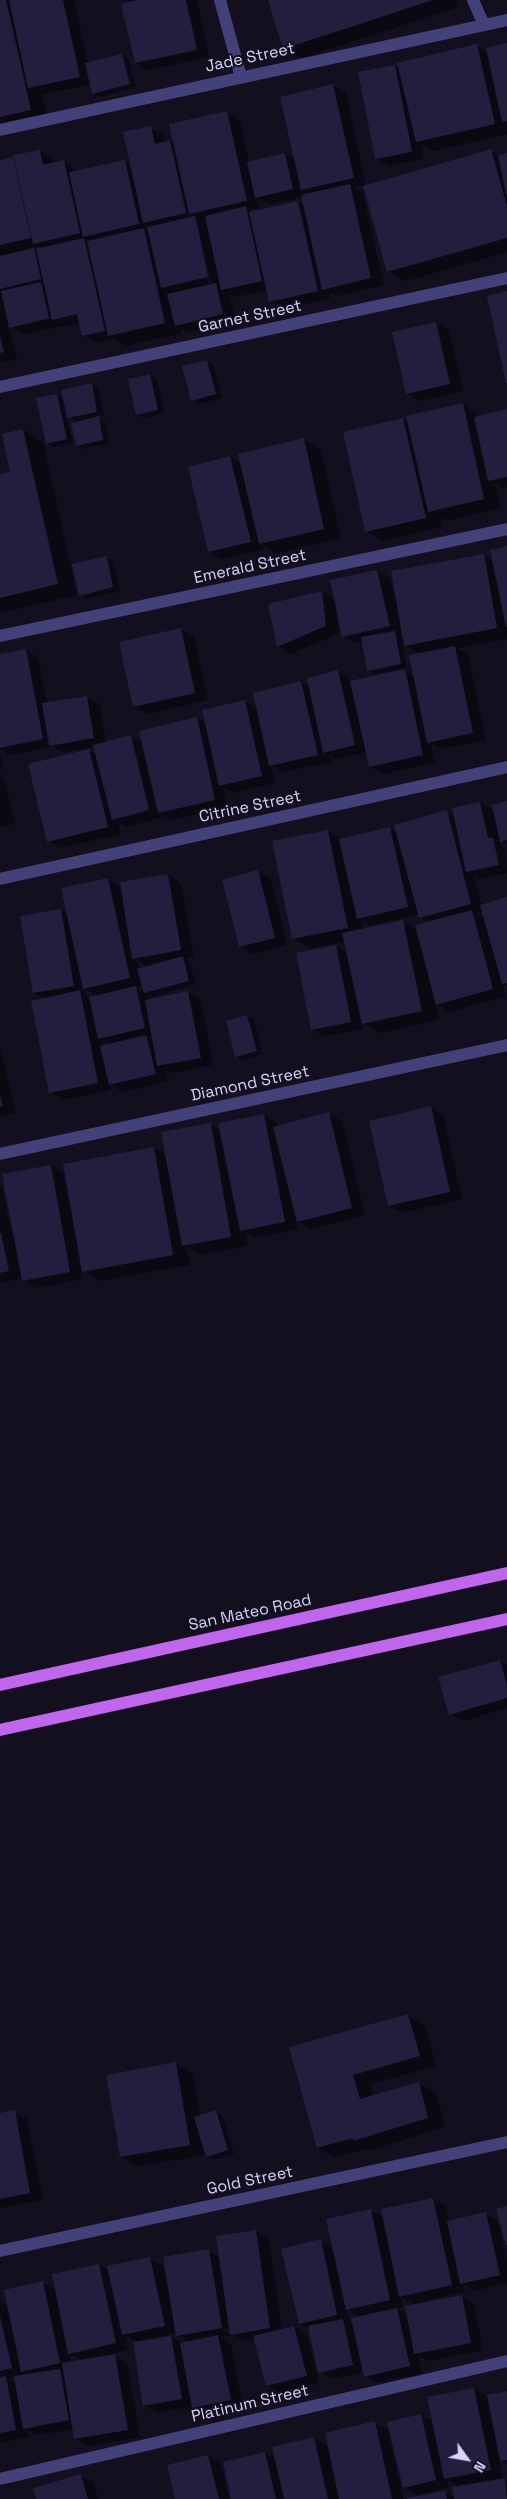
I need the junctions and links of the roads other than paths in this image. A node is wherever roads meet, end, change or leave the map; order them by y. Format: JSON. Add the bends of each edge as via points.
{"nodes":[{"id":1,"x":220,"y":0,"type":"edge"},
{"id":2,"x":473,"y":0,"type":"edge"},
{"id":3,"x":507,"y":20,"type":"edge"},
{"id":4,"x":484,"y":25,"type":"junction"},
{"id":5,"x":241,"y":76,"type":"junction"},
{"id":6,"x":0,"y":130,"type":"edge"},
{"id":7,"x":507,"y":278,"type":"edge"},
{"id":8,"x":0,"y":386,"type":"edge"},
{"id":9,"x":507,"y":530,"type":"edge"},
{"id":10,"x":0,"y":636,"type":"edge"},
{"id":11,"x":507,"y":767,"type":"edge"},
{"id":12,"x":0,"y":879,"type":"edge"},
{"id":13,"x":507,"y":1045,"type":"edge"},
{"id":14,"x":0,"y":1154,"type":"edge"},
{"id":15,"x":507,"y":1573,"type":"edge"},
{"id":16,"x":507,"y":1619,"type":"edge"},
{"id":17,"x":0,"y":1685,"type":"edge"},
{"id":18,"x":0,"y":1730,"type":"edge"},
{"id":19,"x":507,"y":2142,"type":"edge"},
{"id":20,"x":0,"y":2251,"type":"edge"},
{"id":21,"x":507,"y":2361,"type":"edge"},
{"id":22,"x":0,"y":2479,"type":"edge"}],
"edges":[{"from":1,"to":5,"type":"street"},
{"from":2,"to":4,"type":"street"},
{"from":3,"to":4,"type":"street","name":"Jade Street"},
{"from":4,"to":5,"type":"street","name":"Jade Street"},
{"from":5,"to":6,"type":"street","name":"Jade Street"},
{"from":7,"to":8,"type":"street","name":"Garnet Street"},
{"from":9,"to":10,"type":"street","name":"Emerald Street"},
{"from":11,"to":12,"type":"street","name":"Citrine Street"},
{"from":13,"to":14,"type":"street","name":"Diamond Street"},
{"from":15,"to":17,"type":"main road","name":"San Mateo Road"},
{"from":16,"to":18,"type":"main road"},
{"from":19,"to":20,"type":"street","name":"Gold Street"},
{"from":21,"to":22,"type":"street","name":"Platinum Street"}]}
